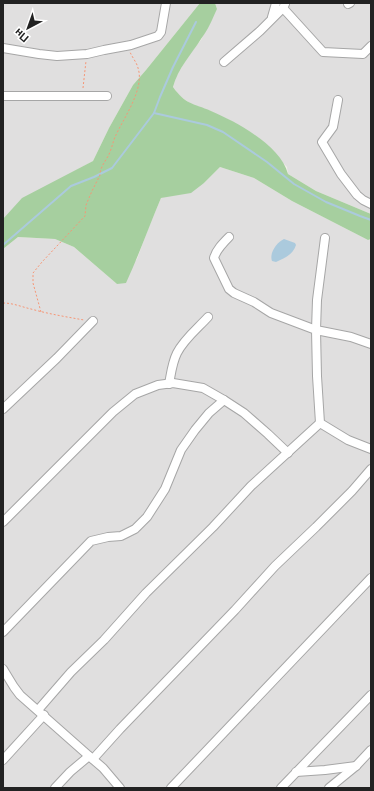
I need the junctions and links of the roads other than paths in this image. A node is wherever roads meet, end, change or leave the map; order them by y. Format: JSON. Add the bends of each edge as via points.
{"nodes":[{"id":1,"x":166,"y":3,"type":"edge"},
{"id":2,"x":282,"y":5,"type":"edge"},
{"id":3,"x":371,"y":46,"type":"edge"},
{"id":4,"x":3,"y":48,"type":"edge"},
{"id":5,"x":224,"y":62,"type":"dead end"},
{"id":6,"x":3,"y":96,"type":"edge"},
{"id":7,"x":107,"y":96,"type":"dead end"},
{"id":8,"x":338,"y":100,"type":"dead end"},
{"id":9,"x":371,"y":204,"type":"edge"},
{"id":10,"x":229,"y":237,"type":"dead end"},
{"id":11,"x":325,"y":238,"type":"dead end"},
{"id":12,"x":208,"y":317,"type":"dead end"},
{"id":13,"x":93,"y":321,"type":"road end"},
{"id":14,"x":316,"y":330,"type":"junction"},
{"id":15,"x":371,"y":344,"type":"edge"},
{"id":16,"x":169,"y":384,"type":"junction"},
{"id":17,"x":224,"y":400,"type":"junction"},
{"id":18,"x":3,"y":409,"type":"edge"},
{"id":19,"x":320,"y":423,"type":"junction"},
{"id":20,"x":371,"y":450,"type":"edge"},
{"id":21,"x":288,"y":453,"type":"junction"},
{"id":22,"x":371,"y":469,"type":"edge"},
{"id":23,"x":3,"y":522,"type":"edge"},
{"id":24,"x":371,"y":578,"type":"edge"},
{"id":25,"x":3,"y":632,"type":"edge"},
{"id":26,"x":3,"y":669,"type":"edge"},
{"id":27,"x":371,"y":695,"type":"edge"},
{"id":28,"x":41,"y":713,"type":"junction"},
{"id":29,"x":371,"y":750,"type":"edge"},
{"id":30,"x":91,"y":757,"type":"junction"},
{"id":31,"x":3,"y":760,"type":"edge"},
{"id":32,"x":356,"y":766,"type":"junction"},
{"id":33,"x":296,"y":772,"type":"junction"},
{"id":34,"x":55,"y":788,"type":"edge"},
{"id":35,"x":120,"y":788,"type":"edge"},
{"id":36,"x":171,"y":788,"type":"edge"},
{"id":37,"x":281,"y":788,"type":"edge"},
{"id":38,"x":329,"y":788,"type":"edge"}],
"edges":[{"from":1,"to":4,"type":"street","via":[[158,36],[131,45],[87,54],[57,56]]},
{"from":2,"to":3,"type":"street","via":[[323,52],[363,54]]},
{"from":2,"to":5,"type":"street","via":[[260,31]]},
{"from":6,"to":7,"type":"street"},
{"from":8,"to":9,"type":"street","via":[[333,127],[322,142],[357,195]]},
{"from":10,"to":14,"type":"street","via":[[214,258],[229,289],[271,313]]},
{"from":11,"to":14,"type":"street"},
{"from":12,"to":16,"type":"street","via":[[177,352]]},
{"from":13,"to":18,"type":"street"},
{"from":14,"to":15,"type":"street","via":[[352,337]]},
{"from":14,"to":19,"type":"street"},
{"from":16,"to":17,"type":"street","via":[[203,388]]},
{"from":16,"to":23,"type":"street","via":[[158,385],[134,394]]},
{"from":17,"to":21,"type":"street","via":[[244,413]]},
{"from":17,"to":25,"type":"street","via":[[192,435],[182,450],[165,489],[147,517],[135,530],[122,536],[91,541]]},
{"from":19,"to":20,"type":"street"},
{"from":19,"to":21,"type":"street"},
{"from":21,"to":28,"type":"street","via":[[251,486],[146,593],[71,672]]},
{"from":22,"to":30,"type":"street","via":[[352,492],[275,566]]},
{"from":24,"to":36,"type":"street"},
{"from":26,"to":28,"type":"street","via":[[20,695]]},
{"from":27,"to":33,"type":"street"},
{"from":28,"to":30,"type":"street"},
{"from":28,"to":31,"type":"street"},
{"from":29,"to":32,"type":"street"},
{"from":30,"to":34,"type":"street","via":[[70,772]]},
{"from":30,"to":35,"type":"street"},
{"from":32,"to":33,"type":"street"},
{"from":32,"to":38,"type":"street"},
{"from":33,"to":37,"type":"street"}]}
